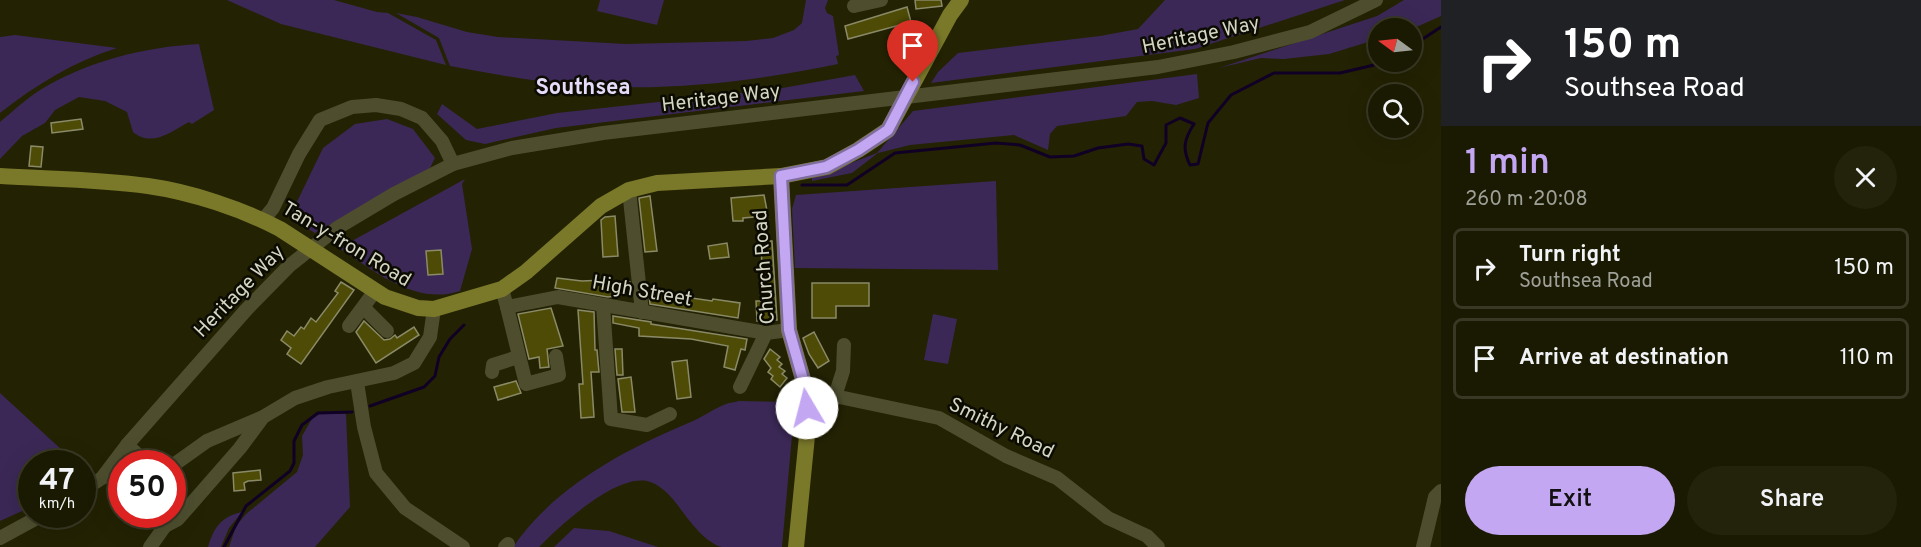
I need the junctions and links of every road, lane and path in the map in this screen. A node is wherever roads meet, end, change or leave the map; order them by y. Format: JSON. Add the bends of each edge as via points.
{"nodes":[{"id":1,"x":881,"y":0,"type":"edge"},
{"id":2,"x":961,"y":0,"type":"edge"},
{"id":3,"x":1376,"y":0,"type":"edge"},
{"id":4,"x":854,"y":6,"type":"dead end"},
{"id":5,"x":453,"y":164,"type":"junction"},
{"id":6,"x":0,"y":176,"type":"edge"},
{"id":7,"x":781,"y":176,"type":"junction"},
{"id":8,"x":629,"y":190,"type":"junction"},
{"id":9,"x":263,"y":220,"type":"junction"},
{"id":10,"x":502,"y":289,"type":"junction"},
{"id":11,"x":375,"y":291,"type":"junction"},
{"id":12,"x":603,"y":304,"type":"junction"},
{"id":13,"x":507,"y":307,"type":"junction"},
{"id":14,"x":363,"y":308,"type":"junction"},
{"id":15,"x":434,"y":309,"type":"junction"},
{"id":16,"x":642,"y":312,"type":"junction"},
{"id":17,"x":349,"y":326,"type":"dead end"},
{"id":18,"x":387,"y":330,"type":"dead end"},
{"id":19,"x":789,"y":330,"type":"junction"},
{"id":20,"x":766,"y":333,"type":"junction"},
{"id":21,"x":844,"y":345,"type":"dead end"},
{"id":22,"x":556,"y":356,"type":"dead end"},
{"id":23,"x":519,"y":357,"type":"junction"},
{"id":24,"x":492,"y":372,"type":"dead end"},
{"id":25,"x":357,"y":382,"type":"junction"},
{"id":26,"x":740,"y":387,"type":"dead end"},
{"id":27,"x":806,"y":390,"type":"junction"},
{"id":28,"x":835,"y":396,"type":"junction"},
{"id":29,"x":670,"y":414,"type":"dead end"},
{"id":30,"x":262,"y":417,"type":"junction"},
{"id":31,"x":127,"y":445,"type":"junction"},
{"id":32,"x":133,"y":450,"type":"edge"},
{"id":33,"x":186,"y":456,"type":"edge"},
{"id":34,"x":96,"y":482,"type":"edge"},
{"id":35,"x":1441,"y":491,"type":"edge"},
{"id":36,"x":186,"y":510,"type":"edge"},
{"id":37,"x":18,"y":528,"type":"edge"},
{"id":38,"x":161,"y":528,"type":"edge"},
{"id":39,"x":0,"y":538,"type":"edge"},
{"id":40,"x":150,"y":547,"type":"edge"},
{"id":41,"x":463,"y":547,"type":"edge"},
{"id":42,"x":796,"y":547,"type":"edge"},
{"id":43,"x":1158,"y":547,"type":"edge"},
{"id":44,"x":1423,"y":547,"type":"edge"}],
"edges":[{"from":1,"to":4,"type":"street"},
{"from":2,"to":7,"type":"main road","name":"Tan-y-fron Road","via":[[888,130],[826,167]]},
{"from":3,"to":5,"type":"street","name":"Heritage Way","via":[[1310,32],[1158,67],[558,140]]},
{"from":5,"to":9,"type":"street","via":[[442,141],[422,118],[376,105],[352,107],[320,120]]},
{"from":5,"to":31,"type":"street","name":"Heritage Way","via":[[337,228],[289,266]]},
{"from":6,"to":9,"type":"main road","name":"Tan-y-fron Road","via":[[149,186],[210,201]]},
{"from":7,"to":8,"type":"main road","name":"Tan-y-fron Road","via":[[657,183]]},
{"from":7,"to":19,"type":"main road","name":"Church Road"},
{"from":8,"to":10,"type":"main road","name":"Tan-y-fron Road","via":[[601,206]]},
{"from":8,"to":16,"type":"street"},
{"from":9,"to":11,"type":"main road","name":"Tan-y-fron Road"},
{"from":10,"to":13,"type":"street"},
{"from":10,"to":15,"type":"main road","name":"Tan-y-fron Road"},
{"from":11,"to":14,"type":"street"},
{"from":11,"to":15,"type":"main road","name":"Tan-y-fron Road","via":[[402,304]]},
{"from":12,"to":13,"type":"street","name":"High Street","via":[[558,297]]},
{"from":12,"to":16,"type":"street","name":"High Street"},
{"from":12,"to":29,"type":"street","via":[[611,418],[647,425]]},
{"from":13,"to":23,"type":"street"},
{"from":14,"to":17,"type":"street"},
{"from":14,"to":18,"type":"street"},
{"from":15,"to":25,"type":"street","via":[[430,337],[414,363],[394,373]]},
{"from":16,"to":20,"type":"street","name":"High Street"},
{"from":19,"to":20,"type":"street","name":"High Street"},
{"from":19,"to":27,"type":"main road","name":"Church Road"},
{"from":20,"to":26,"type":"street"},
{"from":21,"to":28,"type":"street","via":[[843,371]]},
{"from":22,"to":23,"type":"street","via":[[559,375],[526,384]]},
{"from":23,"to":24,"type":"street","via":[[493,364]]},
{"from":25,"to":30,"type":"street","via":[[295,398]]},
{"from":25,"to":41,"type":"street","via":[[376,473],[405,508]]},
{"from":27,"to":28,"type":"street","name":"Smithy Road"},
{"from":27,"to":42,"type":"main road","name":"Church Road","via":[[808,426]]},
{"from":28,"to":43,"type":"street","name":"Smithy Road","via":[[939,418],[1006,456],[1057,478],[1108,518],[1147,536]]},
{"from":30,"to":33,"type":"street","via":[[207,441]]},
{"from":30,"to":36,"type":"street"},
{"from":31,"to":32,"type":"street"},
{"from":31,"to":34,"type":"street","name":"Heritage Way"},
{"from":35,"to":44,"type":"street","via":[[1435,497]]},
{"from":37,"to":39,"type":"street"},
{"from":38,"to":40,"type":"street"}]}
